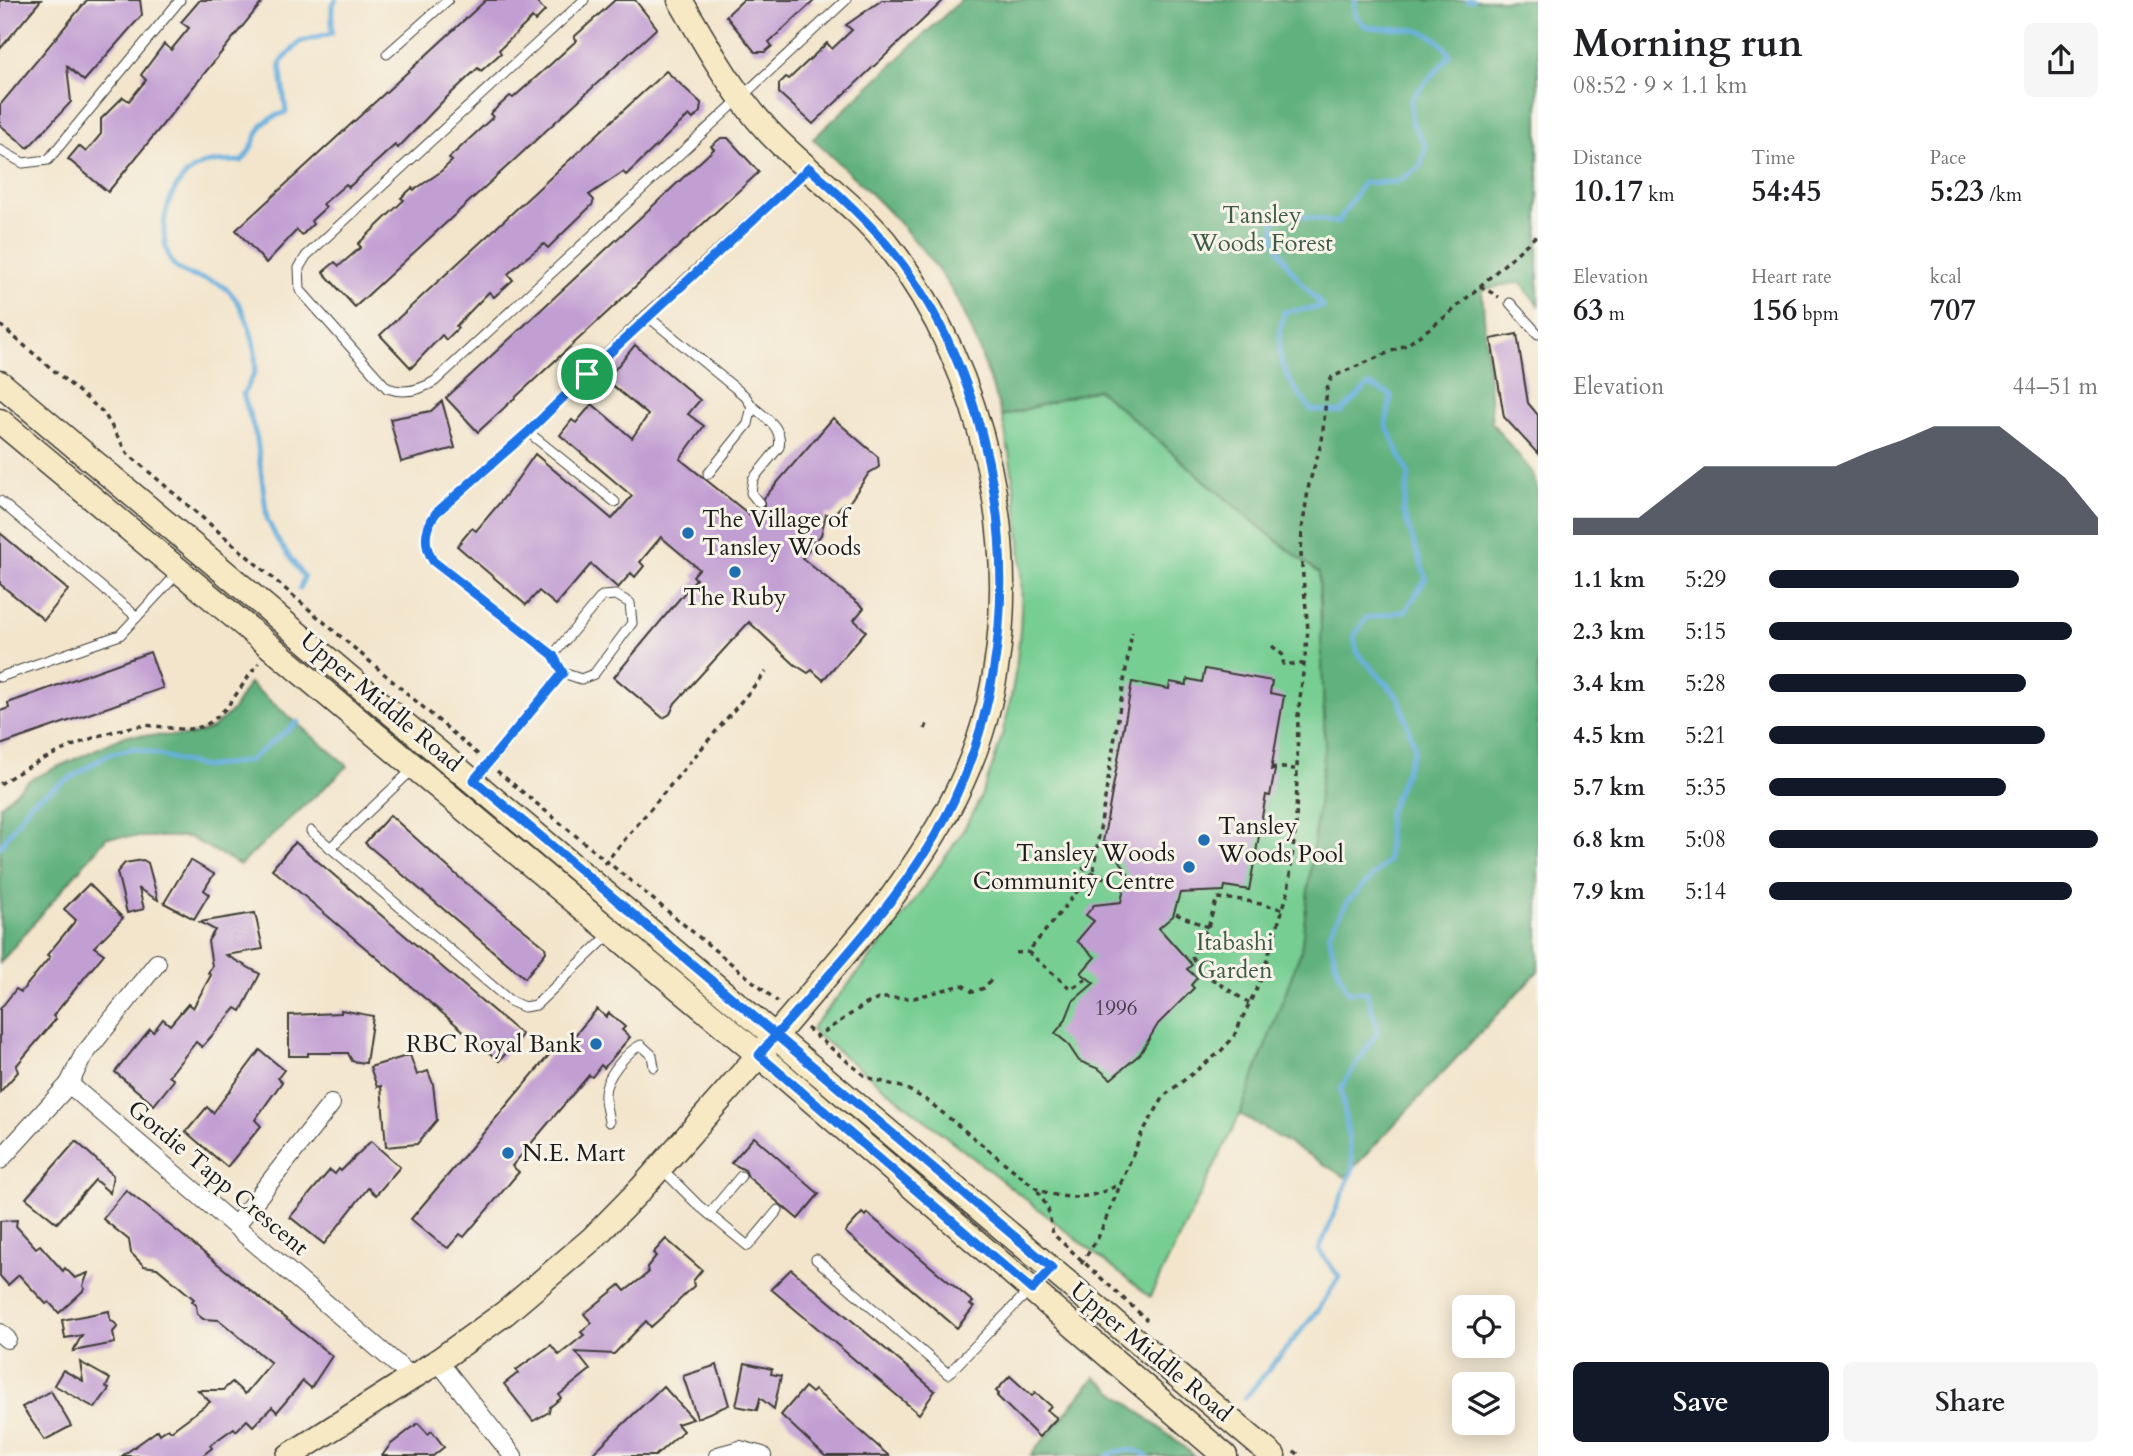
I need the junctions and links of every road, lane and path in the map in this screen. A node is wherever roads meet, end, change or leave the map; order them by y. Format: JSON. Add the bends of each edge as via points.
{"nodes":[{"id":1,"x":180,"y":0,"type":"edge"},
{"id":2,"x":447,"y":0,"type":"edge"},
{"id":3,"x":584,"y":0,"type":"edge"},
{"id":4,"x":680,"y":0,"type":"edge"},
{"id":5,"x":846,"y":0,"type":"edge"},
{"id":6,"x":387,"y":54,"type":"dead end"},
{"id":7,"x":741,"y":100,"type":"junction"},
{"id":8,"x":0,"y":150,"type":"edge"},
{"id":9,"x":809,"y":168,"type":"junction"},
{"id":10,"x":1538,"y":234,"type":"edge"},
{"id":11,"x":1480,"y":286,"type":"junction"},
{"id":12,"x":1510,"y":303,"type":"joint"},
{"id":13,"x":646,"y":315,"type":"junction"},
{"id":14,"x":0,"y":325,"type":"edge"},
{"id":15,"x":1538,"y":334,"type":"edge"},
{"id":16,"x":0,"y":383,"type":"edge"},
{"id":17,"x":752,"y":406,"type":"junction"},
{"id":18,"x":0,"y":421,"type":"edge"},
{"id":19,"x":528,"y":432,"type":"junction"},
{"id":20,"x":708,"y":474,"type":"dead end"},
{"id":21,"x":0,"y":501,"type":"edge"},
{"id":22,"x":615,"y":502,"type":"dead end"},
{"id":23,"x":759,"y":503,"type":"dead end"},
{"id":24,"x":178,"y":572,"type":"junction"},
{"id":25,"x":137,"y":617,"type":"junction"},
{"id":26,"x":1132,"y":632,"type":"dead end"},
{"id":27,"x":1272,"y":646,"type":"dead end"},
{"id":28,"x":271,"y":650,"type":"junction"},
{"id":29,"x":553,"y":655,"type":"junction"},
{"id":30,"x":1303,"y":664,"type":"junction"},
{"id":31,"x":766,"y":672,"type":"dead end"},
{"id":32,"x":563,"y":673,"type":"junction"},
{"id":33,"x":0,"y":677,"type":"edge"},
{"id":34,"x":1271,"y":767,"type":"dead end"},
{"id":35,"x":414,"y":768,"type":"junction"},
{"id":36,"x":1295,"y":769,"type":"junction"},
{"id":37,"x":0,"y":784,"type":"edge"},
{"id":38,"x":470,"y":786,"type":"junction"},
{"id":39,"x":311,"y":831,"type":"dead end"},
{"id":40,"x":330,"y":848,"type":"junction"},
{"id":41,"x":608,"y":860,"type":"junction"},
{"id":42,"x":604,"y":864,"type":"dead end"},
{"id":43,"x":1082,"y":867,"type":"dead end"},
{"id":44,"x":1093,"y":872,"type":"junction"},
{"id":45,"x":1122,"y":887,"type":"dead end"},
{"id":46,"x":1282,"y":909,"type":"junction"},
{"id":47,"x":1176,"y":914,"type":"dead end"},
{"id":48,"x":1208,"y":927,"type":"junction"},
{"id":49,"x":612,"y":932,"type":"junction"},
{"id":50,"x":1028,"y":952,"type":"junction"},
{"id":51,"x":1016,"y":953,"type":"dead end"},
{"id":52,"x":157,"y":963,"type":"dead end"},
{"id":53,"x":995,"y":977,"type":"dead end"},
{"id":54,"x":1086,"y":979,"type":"dead end"},
{"id":55,"x":1249,"y":1003,"type":"junction"},
{"id":56,"x":793,"y":1015,"type":"junction"},
{"id":57,"x":776,"y":1035,"type":"junction"},
{"id":58,"x":815,"y":1038,"type":"junction"},
{"id":59,"x":759,"y":1055,"type":"junction"},
{"id":60,"x":654,"y":1067,"type":"dead end"},
{"id":61,"x":69,"y":1084,"type":"junction"},
{"id":62,"x":331,"y":1104,"type":"dead end"},
{"id":63,"x":609,"y":1122,"type":"dead end"},
{"id":64,"x":0,"y":1160,"type":"edge"},
{"id":65,"x":660,"y":1166,"type":"junction"},
{"id":66,"x":741,"y":1176,"type":"dead end"},
{"id":67,"x":1123,"y":1182,"type":"junction"},
{"id":68,"x":1037,"y":1189,"type":"junction"},
{"id":69,"x":778,"y":1210,"type":"dead end"},
{"id":70,"x":709,"y":1214,"type":"junction"},
{"id":71,"x":236,"y":1225,"type":"junction"},
{"id":72,"x":816,"y":1259,"type":"dead end"},
{"id":73,"x":1083,"y":1262,"type":"junction"},
{"id":74,"x":1052,"y":1268,"type":"junction"},
{"id":75,"x":1032,"y":1290,"type":"junction"},
{"id":76,"x":1153,"y":1326,"type":"dead end"},
{"id":77,"x":438,"y":1361,"type":"junction"},
{"id":78,"x":412,"y":1377,"type":"junction"},
{"id":79,"x":1264,"y":1449,"type":"edge"},
{"id":80,"x":289,"y":1456,"type":"edge"},
{"id":81,"x":513,"y":1456,"type":"edge"},
{"id":82,"x":718,"y":1456,"type":"edge"},
{"id":83,"x":762,"y":1456,"type":"edge"},
{"id":84,"x":1225,"y":1456,"type":"edge"}],
"edges":[{"from":1,"to":8,"type":"lane","via":[[48,160],[23,163]]},
{"from":2,"to":6,"type":"lane"},
{"from":3,"to":7,"type":"lane","via":[[306,256],[299,268],[300,290],[387,388],[414,390],[435,381]]},
{"from":4,"to":7,"type":"main road"},
{"from":5,"to":7,"type":"lane"},
{"from":7,"to":9,"type":"main road","via":[[769,133]]},
{"from":9,"to":13,"type":"lane"},
{"from":9,"to":56,"type":"main road","via":[[888,246],[916,283],[958,364],[971,395],[990,478],[1001,592],[989,705],[954,799],[931,842],[883,909]]},
{"from":10,"to":11,"type":"path"},
{"from":11,"to":12,"type":"path"},
{"from":11,"to":30,"type":"path","via":[[1408,344],[1332,377],[1302,530],[1308,630]]},
{"from":12,"to":15,"type":"lane"},
{"from":13,"to":17,"type":"lane"},
{"from":13,"to":19,"type":"lane"},
{"from":14,"to":38,"type":"path","via":[[104,413],[127,453]]},
{"from":16,"to":38,"type":"main road","name":"Upper Middle Road"},
{"from":17,"to":20,"type":"lane","via":[[748,424]]},
{"from":17,"to":23,"type":"lane","via":[[777,428],[780,441],[751,484]]},
{"from":18,"to":24,"type":"main road","name":"Upper Middle Road"},
{"from":19,"to":22,"type":"lane"},
{"from":19,"to":29,"type":"lane","via":[[436,513],[427,525],[426,540],[433,561]]},
{"from":21,"to":25,"type":"lane"},
{"from":24,"to":25,"type":"lane"},
{"from":24,"to":28,"type":"main road","name":"Upper Middle Road"},
{"from":25,"to":33,"type":"lane","via":[[120,635]]},
{"from":26,"to":44,"type":"path"},
{"from":27,"to":30,"type":"path","via":[[1284,656],[1283,664]]},
{"from":28,"to":35,"type":"main road","name":"Upper Middle Road"},
{"from":28,"to":37,"type":"path","via":[[229,706],[210,722],[190,729],[134,727],[70,748]]},
{"from":29,"to":32,"type":"lane"},
{"from":29,"to":32,"type":"lane","via":[[602,596],[615,594],[630,603],[634,616],[630,628],[594,674],[581,679]]},
{"from":30,"to":36,"type":"path"},
{"from":31,"to":41,"type":"path"},
{"from":32,"to":38,"type":"lane"},
{"from":34,"to":36,"type":"path"},
{"from":35,"to":38,"type":"main road","name":"Upper Middle Road"},
{"from":35,"to":40,"type":"lane"},
{"from":36,"to":46,"type":"path","via":[[1296,824]]},
{"from":38,"to":41,"type":"path"},
{"from":38,"to":49,"type":"main road","name":"Upper Middle Road"},
{"from":38,"to":57,"type":"main road","name":"Upper Middle Road"},
{"from":39,"to":40,"type":"lane"},
{"from":40,"to":49,"type":"lane","via":[[510,1001],[524,1007],[536,1005]]},
{"from":41,"to":42,"type":"path"},
{"from":41,"to":56,"type":"path"},
{"from":43,"to":44,"type":"path"},
{"from":44,"to":45,"type":"path"},
{"from":44,"to":50,"type":"path"},
{"from":46,"to":48,"type":"path","via":[[1217,898]]},
{"from":46,"to":55,"type":"path"},
{"from":47,"to":48,"type":"path"},
{"from":48,"to":55,"type":"path","via":[[1191,956],[1204,974]]},
{"from":49,"to":59,"type":"main road","name":"Upper Middle Road"},
{"from":50,"to":51,"type":"path"},
{"from":50,"to":54,"type":"path","via":[[1070,989]]},
{"from":52,"to":61,"type":"street","via":[[83,1056]]},
{"from":53,"to":58,"type":"path","via":[[973,992],[962,985],[914,998],[881,998]]},
{"from":55,"to":67,"type":"path","via":[[1228,1045],[1166,1095],[1142,1133]]},
{"from":56,"to":57,"type":"main road"},
{"from":56,"to":58,"type":"path"},
{"from":57,"to":59,"type":"main road"},
{"from":57,"to":74,"type":"main road","name":"Upper Middle Road"},
{"from":58,"to":68,"type":"path","via":[[866,1077],[905,1088],[928,1101]]},
{"from":59,"to":65,"type":"main road"},
{"from":59,"to":75,"type":"main road","name":"Upper Middle Road"},
{"from":60,"to":63,"type":"lane","via":[[652,1055],[641,1045],[633,1049],[604,1092]]},
{"from":61,"to":64,"type":"street"},
{"from":61,"to":71,"type":"street","name":"Gordie Tapp Crescent"},
{"from":62,"to":71,"type":"street"},
{"from":65,"to":70,"type":"lane"},
{"from":65,"to":77,"type":"main road","via":[[617,1215],[548,1278]]},
{"from":66,"to":70,"type":"lane"},
{"from":67,"to":68,"type":"path","via":[[1095,1196],[1079,1198]]},
{"from":67,"to":73,"type":"path"},
{"from":68,"to":73,"type":"path","via":[[1048,1209],[1053,1234]]},
{"from":69,"to":70,"type":"lane","via":[[748,1246]]},
{"from":71,"to":78,"type":"street","name":"Gordie Tapp Crescent"},
{"from":72,"to":75,"type":"lane","via":[[948,1374]]},
{"from":73,"to":76,"type":"path"},
{"from":74,"to":75,"type":"lane"},
{"from":74,"to":79,"type":"main road","name":"Upper Middle Road"},
{"from":75,"to":84,"type":"main road","name":"Upper Middle Road"},
{"from":77,"to":78,"type":"main road"},
{"from":77,"to":81,"type":"street"},
{"from":78,"to":80,"type":"main road"},
{"from":82,"to":83,"type":"street","via":[[740,1450]]}]}
